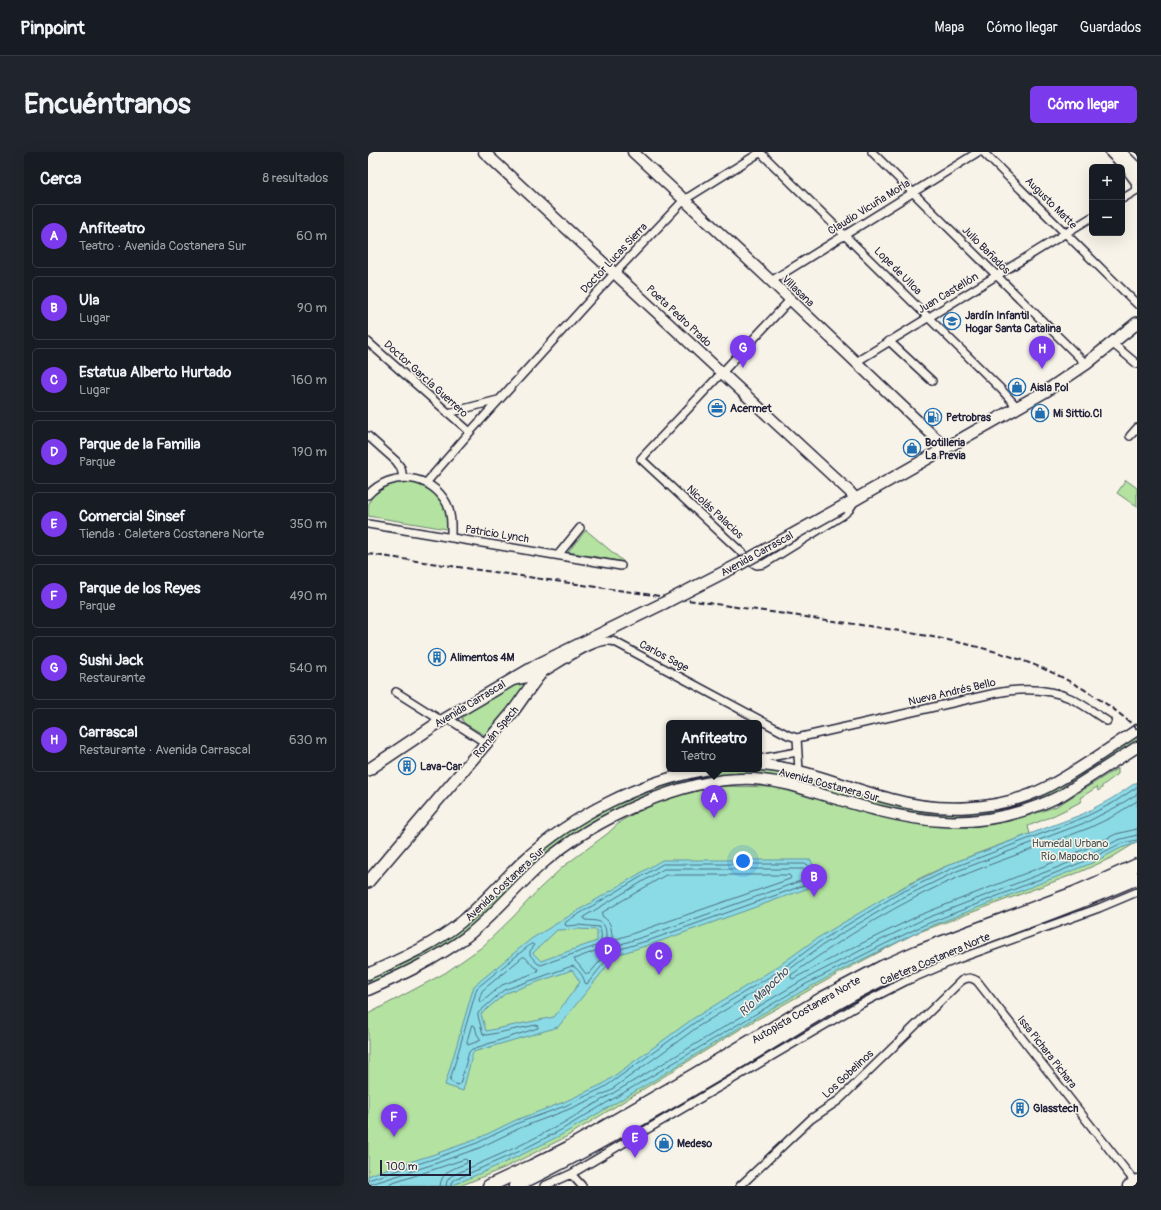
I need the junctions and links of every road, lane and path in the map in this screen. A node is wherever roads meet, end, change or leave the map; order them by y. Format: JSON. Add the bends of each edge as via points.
{"nodes":[{"id":1,"x":484,"y":152,"type":"edge"},
{"id":2,"x":632,"y":152,"type":"edge"},
{"id":3,"x":761,"y":152,"type":"edge"},
{"id":4,"x":872,"y":152,"type":"edge"},
{"id":5,"x":978,"y":152,"type":"edge"},
{"id":6,"x":983,"y":152,"type":"edge"},
{"id":7,"x":1106,"y":152,"type":"edge"},
{"id":8,"x":1112,"y":152,"type":"edge"},
{"id":9,"x":1121,"y":152,"type":"edge"},
{"id":10,"x":1119,"y":164,"type":"edge"},
{"id":11,"x":1137,"y":168,"type":"edge"},
{"id":12,"x":1125,"y":170,"type":"edge"},
{"id":13,"x":1137,"y":176,"type":"edge"},
{"id":14,"x":1137,"y":190,"type":"edge"},
{"id":15,"x":913,"y":193,"type":"junction"},
{"id":16,"x":1125,"y":197,"type":"edge"},
{"id":17,"x":684,"y":200,"type":"junction"},
{"id":18,"x":1089,"y":219,"type":"edge"},
{"id":19,"x":1066,"y":233,"type":"junction"},
{"id":20,"x":845,"y":235,"type":"junction"},
{"id":21,"x":614,"y":273,"type":"junction"},
{"id":22,"x":996,"y":276,"type":"junction"},
{"id":23,"x":771,"y":281,"type":"junction"},
{"id":24,"x":790,"y":300,"type":"junction"},
{"id":25,"x":1137,"y":304,"type":"edge"},
{"id":26,"x":929,"y":317,"type":"junction"},
{"id":27,"x":1137,"y":323,"type":"edge"},
{"id":28,"x":889,"y":341,"type":"junction"},
{"id":29,"x":368,"y":342,"type":"edge"},
{"id":30,"x":1112,"y":343,"type":"junction"},
{"id":31,"x":856,"y":362,"type":"junction"},
{"id":32,"x":1086,"y":364,"type":"junction"},
{"id":33,"x":1137,"y":364,"type":"edge"},
{"id":34,"x":722,"y":373,"type":"junction"},
{"id":35,"x":932,"y":381,"type":"dead end"},
{"id":36,"x":500,"y":399,"type":"junction"},
{"id":37,"x":1018,"y":408,"type":"junction"},
{"id":38,"x":448,"y":414,"type":"junction"},
{"id":39,"x":1137,"y":428,"type":"edge"},
{"id":40,"x":470,"y":432,"type":"junction"},
{"id":41,"x":368,"y":436,"type":"edge"},
{"id":42,"x":1130,"y":436,"type":"dead end"},
{"id":43,"x":946,"y":448,"type":"junction"},
{"id":44,"x":403,"y":478,"type":"junction"},
{"id":45,"x":426,"y":483,"type":"junction"},
{"id":46,"x":368,"y":495,"type":"edge"},
{"id":47,"x":856,"y":499,"type":"junction"},
{"id":48,"x":368,"y":524,"type":"edge"},
{"id":49,"x":580,"y":528,"type":"dead end"},
{"id":50,"x":450,"y":538,"type":"junction"},
{"id":51,"x":558,"y":555,"type":"junction"},
{"id":52,"x":622,"y":566,"type":"dead end"},
{"id":53,"x":533,"y":674,"type":"junction"},
{"id":54,"x":396,"y":692,"type":"dead end"},
{"id":55,"x":445,"y":719,"type":"junction"},
{"id":56,"x":759,"y":720,"type":"edge"},
{"id":57,"x":1107,"y":721,"type":"dead end"},
{"id":58,"x":762,"y":722,"type":"edge"},
{"id":59,"x":1137,"y":730,"type":"edge"},
{"id":60,"x":797,"y":738,"type":"junction"},
{"id":61,"x":486,"y":744,"type":"junction"},
{"id":62,"x":1137,"y":747,"type":"edge"},
{"id":63,"x":797,"y":752,"type":"junction"},
{"id":64,"x":762,"y":758,"type":"edge"},
{"id":65,"x":762,"y":765,"type":"edge"},
{"id":66,"x":368,"y":770,"type":"edge"},
{"id":67,"x":799,"y":771,"type":"junction"},
{"id":68,"x":694,"y":772,"type":"edge"},
{"id":69,"x":1137,"y":865,"type":"edge"},
{"id":70,"x":1137,"y":878,"type":"edge"},
{"id":71,"x":368,"y":882,"type":"edge"},
{"id":72,"x":1137,"y":892,"type":"edge"},
{"id":73,"x":368,"y":974,"type":"edge"},
{"id":74,"x":969,"y":978,"type":"joint"},
{"id":75,"x":368,"y":990,"type":"edge"},
{"id":76,"x":571,"y":1174,"type":"junction"},
{"id":77,"x":1134,"y":1183,"type":"edge"},
{"id":78,"x":489,"y":1186,"type":"edge"},
{"id":79,"x":515,"y":1186,"type":"edge"},
{"id":80,"x":544,"y":1186,"type":"edge"},
{"id":81,"x":582,"y":1186,"type":"edge"},
{"id":82,"x":740,"y":1186,"type":"edge"}],
"edges":[{"from":1,"to":21,"type":"main road","name":"Poeta Pedro Prado"},
{"from":2,"to":17,"type":"main road","name":"Villasana"},
{"from":3,"to":17,"type":"street","name":"Doctor Lucas Sierra"},
{"from":3,"to":20,"type":"street","name":"Lope de Ulloa"},
{"from":4,"to":15,"type":"street","name":"Julio Bañados"},
{"from":5,"to":15,"type":"street","name":"Claudio Vicuña Morla"},
{"from":6,"to":19,"type":"street","name":"Augusto Matte"},
{"from":7,"to":10,"type":"street"},
{"from":8,"to":13,"type":"highway"},
{"from":9,"to":11,"type":"main road"},
{"from":12,"to":14,"type":"street","via":[[1134,180]]},
{"from":14,"to":16,"type":"street"},
{"from":15,"to":20,"type":"street","name":"Claudio Vicuña Morla"},
{"from":15,"to":22,"type":"street","name":"Julio Bañados"},
{"from":17,"to":21,"type":"street","name":"Doctor Lucas Sierra"},
{"from":17,"to":23,"type":"main road","name":"Villasana"},
{"from":18,"to":19,"type":"street","name":"Juan Castellón"},
{"from":19,"to":22,"type":"street","name":"Juan Castellón"},
{"from":19,"to":25,"type":"street","name":"Augusto Matte"},
{"from":20,"to":23,"type":"street","name":"Claudio Vicuña Morla"},
{"from":20,"to":26,"type":"street","name":"Lope de Ulloa"},
{"from":21,"to":34,"type":"main road","name":"Poeta Pedro Prado"},
{"from":21,"to":36,"type":"street","name":"Doctor Lucas Sierra"},
{"from":22,"to":26,"type":"street","name":"Juan Castellón"},
{"from":22,"to":32,"type":"street","name":"Julio Bañados"},
{"from":23,"to":24,"type":"main road","name":"Villasana"},
{"from":24,"to":31,"type":"main road","name":"Villasana"},
{"from":24,"to":34,"type":"street"},
{"from":26,"to":28,"type":"street","name":"Juan Castellón"},
{"from":26,"to":37,"type":"street","name":"Lope de Ulloa"},
{"from":27,"to":30,"type":"main road","name":"Avenida Carrascal"},
{"from":28,"to":31,"type":"street","name":"Juan Castellón"},
{"from":28,"to":35,"type":"street"},
{"from":29,"to":38,"type":"street","name":"Doctor García Guerrero"},
{"from":30,"to":32,"type":"main road","name":"Avenida Carrascal"},
{"from":30,"to":33,"type":"street"},
{"from":31,"to":43,"type":"main road","name":"Villasana"},
{"from":32,"to":37,"type":"main road","name":"Avenida Carrascal"},
{"from":34,"to":47,"type":"main road","name":"Poeta Pedro Prado"},
{"from":34,"to":47,"type":"street","name":"Nicolás Palacios","via":[[641,459],[757,565],[764,564],[843,515]]},
{"from":36,"to":38,"type":"street"},
{"from":36,"to":40,"type":"street","name":"Doctor Lucas Sierra"},
{"from":37,"to":43,"type":"main road","name":"Avenida Carrascal"},
{"from":38,"to":40,"type":"street","name":"Doctor García Guerrero"},
{"from":39,"to":42,"type":"street"},
{"from":40,"to":45,"type":"street","name":"Doctor Lucas Sierra"},
{"from":41,"to":44,"type":"street","via":[[396,461]]},
{"from":43,"to":47,"type":"main road","name":"Avenida Carrascal"},
{"from":44,"to":45,"type":"street"},
{"from":44,"to":46,"type":"street","via":[[385,482]]},
{"from":45,"to":50,"type":"street","via":[[435,489],[446,503],[451,518]]},
{"from":47,"to":53,"type":"main road","name":"Avenida Carrascal","bridge":true,"via":[[714,578],[559,654]]},
{"from":48,"to":50,"type":"street","name":"Patricio Lynch"},
{"from":49,"to":51,"type":"street"},
{"from":50,"to":51,"type":"street","name":"Patricio Lynch"},
{"from":51,"to":52,"type":"street","name":"Patricio Lynch"},
{"from":53,"to":55,"type":"main road","name":"Avenida Carrascal","via":[[505,683]]},
{"from":53,"to":56,"type":"street","name":"Carlos Sage","via":[[603,641],[612,640]]},
{"from":53,"to":61,"type":"main road","name":"Román Spech","via":[[530,689]]},
{"from":54,"to":55,"type":"street"},
{"from":55,"to":61,"type":"street"},
{"from":55,"to":66,"type":"main road","name":"Avenida Carrascal"},
{"from":57,"to":60,"type":"street","name":"Nueva Andrés Bello","via":[[1077,702],[1054,692],[1016,690]]},
{"from":58,"to":60,"type":"street","name":"Carlos Sage"},
{"from":59,"to":67,"type":"main road","name":"Avenida Costanera Sur","via":[[1056,782],[1028,795],[996,804],[934,807],[896,801]]},
{"from":60,"to":63,"type":"street"},
{"from":61,"to":71,"type":"main road","name":"Román Spech"},
{"from":62,"to":75,"type":"main road","name":"Avenida Costanera Sur","via":[[1062,795],[1036,807],[1013,815],[961,822],[936,822],[891,814],[766,780],[732,780],[679,790],[636,806],[580,836],[543,863],[483,922],[457,943],[426,962]]},
{"from":63,"to":64,"type":"street"},
{"from":63,"to":67,"type":"street"},
{"from":65,"to":67,"type":"main road","name":"Avenida Costanera Sur"},
{"from":68,"to":73,"type":"main road","name":"Avenida Costanera Sur","via":[[639,788],[580,818],[524,861],[460,923],[420,949]]},
{"from":69,"to":78,"type":"highway","name":"Autopista Costanera Norte","via":[[1074,893],[882,967],[823,998],[568,1148]]},
{"from":70,"to":79,"type":"highway","name":"Autopista Costanera Norte","via":[[893,974],[835,1004],[586,1150]]},
{"from":72,"to":76,"type":"street","name":"Caletera Costanera Norte","via":[[906,981],[857,1006]]},
{"from":74,"to":77,"type":"street","name":"Issa Pichara Pichara","via":[[977,981]]},
{"from":74,"to":82,"type":"street","name":"Los Gobelinos","via":[[961,982],[839,1100],[811,1119]]},
{"from":76,"to":80,"type":"street","name":"Caletera Costanera Norte"},
{"from":76,"to":81,"type":"street"}]}
